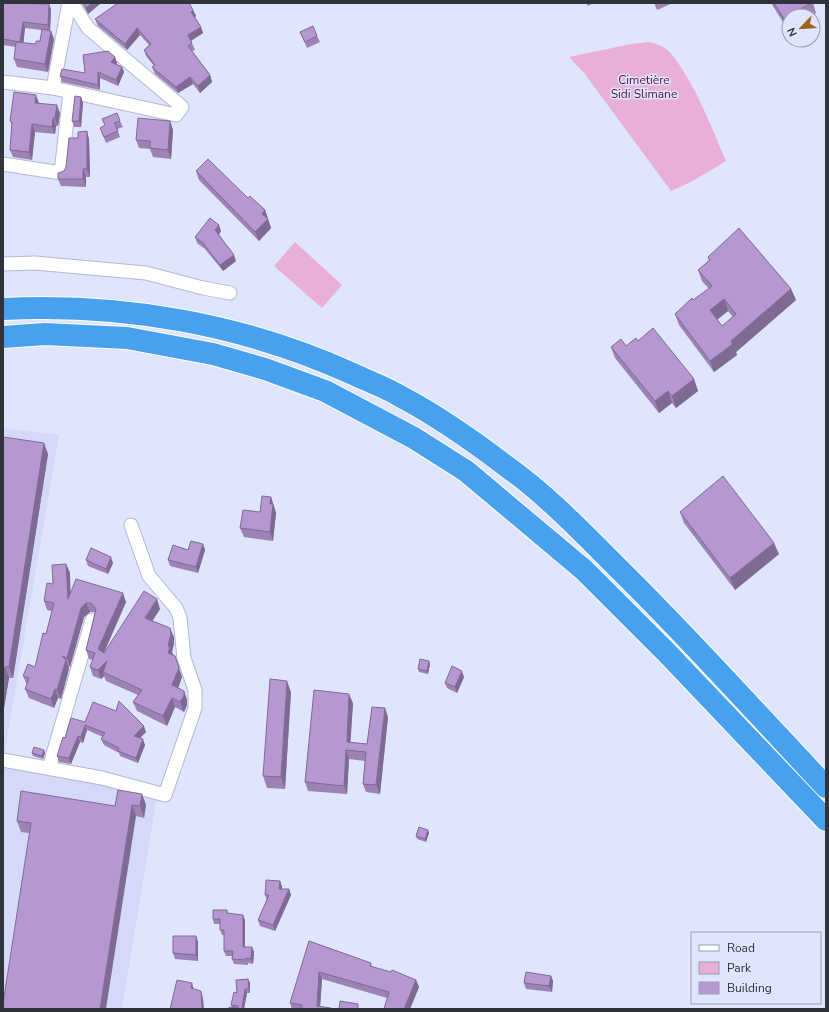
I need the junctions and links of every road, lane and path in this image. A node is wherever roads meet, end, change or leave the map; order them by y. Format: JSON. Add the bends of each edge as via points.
{"nodes":[{"id":1,"x":71,"y":3,"type":"edge"},
{"id":2,"x":3,"y":82,"type":"edge"},
{"id":3,"x":53,"y":88,"type":"junction"},
{"id":4,"x":70,"y":92,"type":"junction"},
{"id":5,"x":3,"y":164,"type":"edge"},
{"id":6,"x":3,"y":264,"type":"edge"},
{"id":7,"x":230,"y":293,"type":"dead end"},
{"id":8,"x":3,"y":309,"type":"edge"},
{"id":9,"x":3,"y":337,"type":"edge"},
{"id":10,"x":131,"y":525,"type":"dead end"},
{"id":11,"x":92,"y":620,"type":"edge"},
{"id":12,"x":3,"y":760,"type":"edge"},
{"id":13,"x":49,"y":768,"type":"junction"},
{"id":14,"x":826,"y":787,"type":"edge"},
{"id":15,"x":826,"y":820,"type":"edge"}],
"edges":[{"from":1,"to":3,"type":"street"},
{"from":1,"to":4,"type":"street","via":[[88,28],[182,107],[176,115]]},
{"from":2,"to":3,"type":"street"},
{"from":3,"to":4,"type":"street"},
{"from":4,"to":5,"type":"street","via":[[61,173]]},
{"from":6,"to":7,"type":"street","via":[[35,264],[146,273]]},
{"from":8,"to":14,"type":"highway","via":[[96,310],[166,317],[238,332],[304,354],[396,393],[450,425],[506,466],[568,518],[663,613]]},
{"from":9,"to":15,"type":"highway","via":[[45,334],[127,338],[213,354],[265,369],[325,391],[414,438],[466,471],[584,570]]},
{"from":10,"to":13,"type":"street","via":[[149,576],[168,596],[180,618],[184,658],[195,690],[192,717],[165,795],[102,778]]},
{"from":11,"to":13,"type":"street"},
{"from":12,"to":13,"type":"street"}]}
